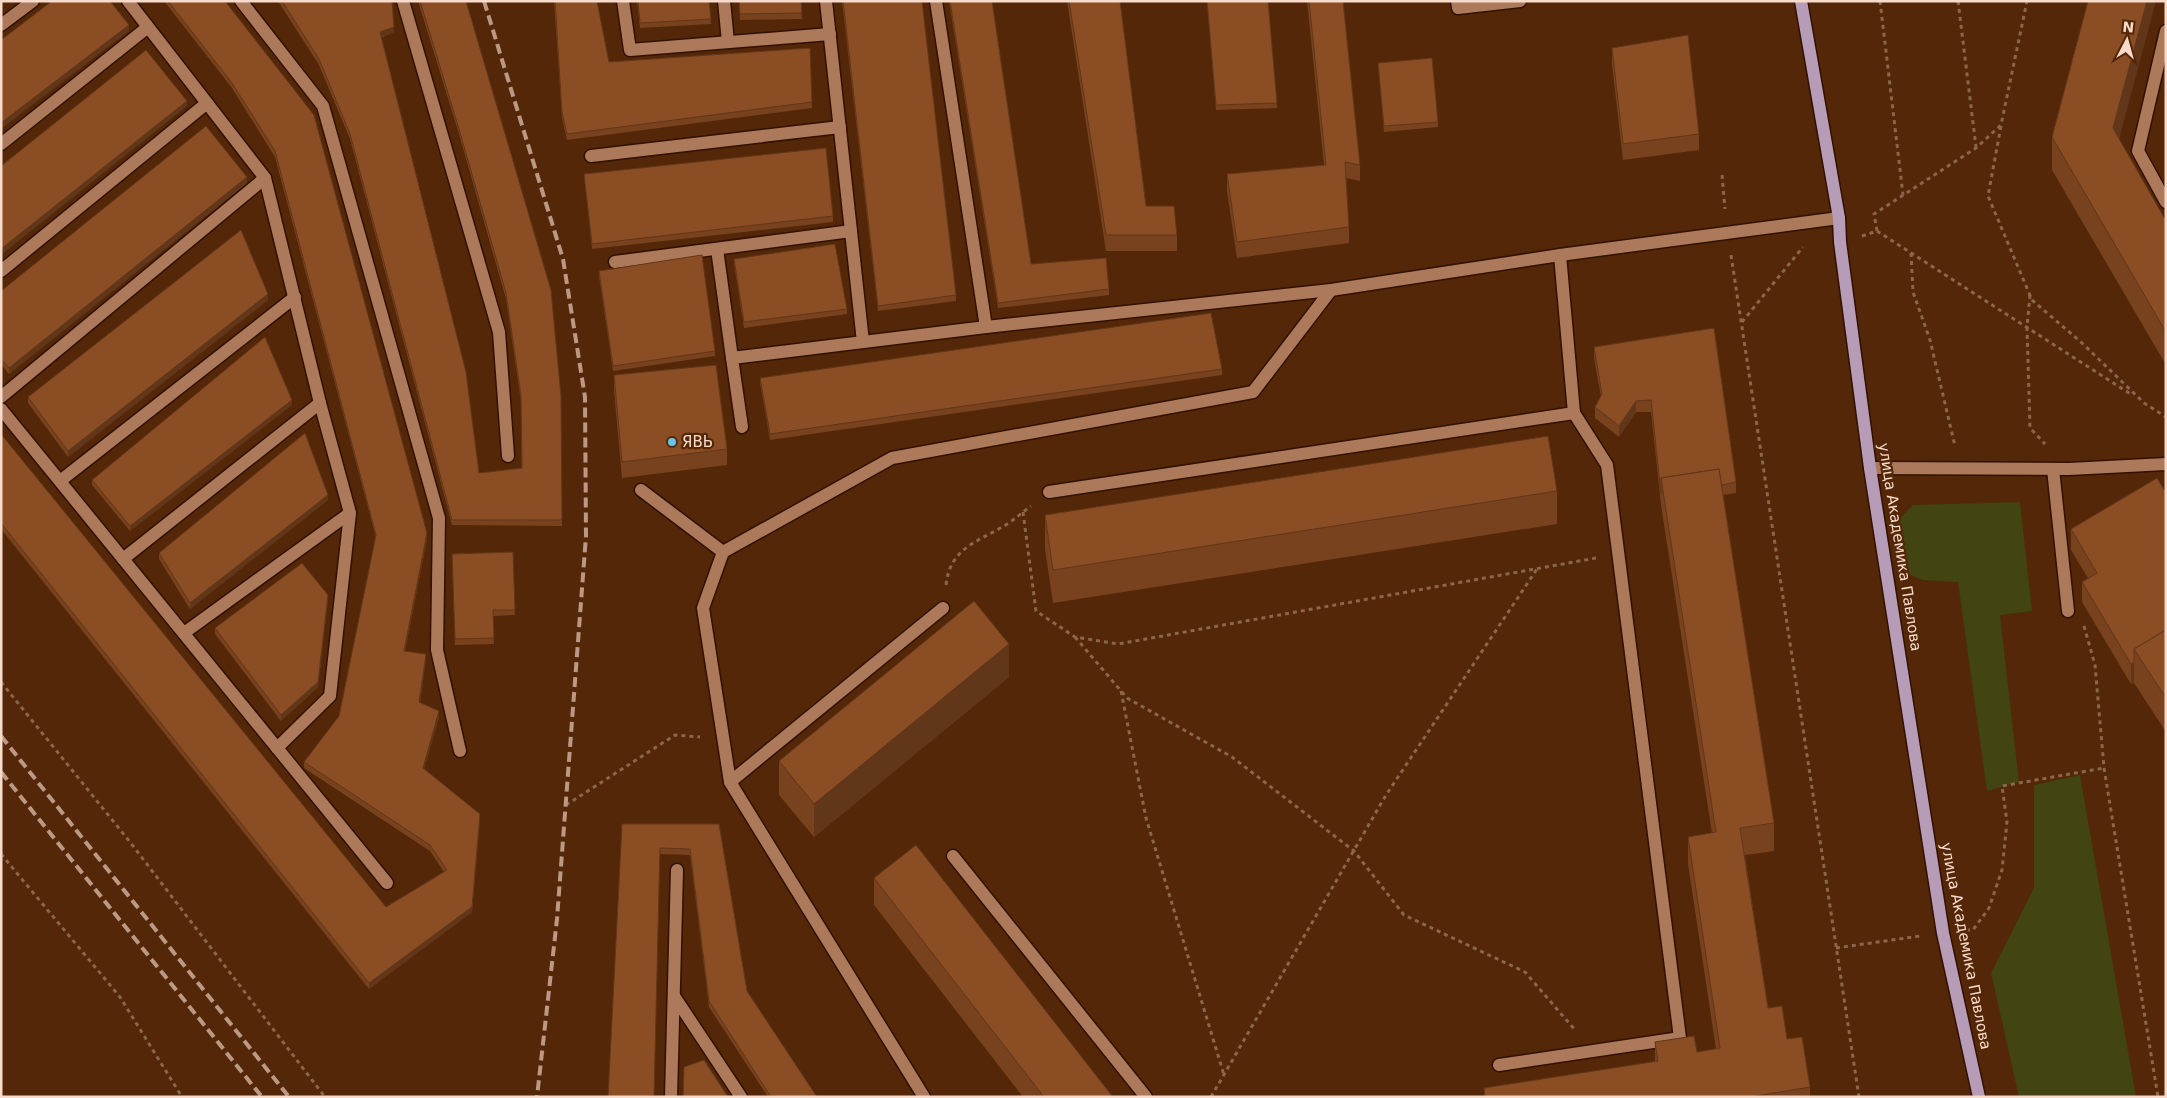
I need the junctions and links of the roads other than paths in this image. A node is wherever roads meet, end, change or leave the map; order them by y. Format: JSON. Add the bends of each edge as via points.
{"nodes":[{"id":1,"x":33,"y":1,"type":"edge"},
{"id":2,"x":128,"y":1,"type":"edge"},
{"id":3,"x":241,"y":1,"type":"edge"},
{"id":4,"x":403,"y":1,"type":"edge"},
{"id":5,"x":624,"y":1,"type":"edge"},
{"id":6,"x":724,"y":1,"type":"edge"},
{"id":7,"x":826,"y":1,"type":"edge"},
{"id":8,"x":936,"y":1,"type":"edge"},
{"id":9,"x":1457,"y":1,"type":"edge"},
{"id":10,"x":1520,"y":1,"type":"edge"},
{"id":11,"x":1801,"y":1,"type":"edge"},
{"id":12,"x":1,"y":25,"type":"edge"},
{"id":13,"x":148,"y":27,"type":"junction"},
{"id":14,"x":2166,"y":31,"type":"edge"},
{"id":15,"x":830,"y":34,"type":"junction"},
{"id":16,"x":728,"y":42,"type":"junction"},
{"id":17,"x":206,"y":103,"type":"junction"},
{"id":18,"x":840,"y":127,"type":"junction"},
{"id":19,"x":1,"y":144,"type":"edge"},
{"id":20,"x":591,"y":156,"type":"dead end"},
{"id":21,"x":265,"y":178,"type":"junction"},
{"id":22,"x":2166,"y":202,"type":"edge"},
{"id":23,"x":1839,"y":218,"type":"junction"},
{"id":24,"x":851,"y":231,"type":"junction"},
{"id":25,"x":717,"y":249,"type":"junction"},
{"id":26,"x":1560,"y":255,"type":"junction"},
{"id":27,"x":615,"y":262,"type":"dead end"},
{"id":28,"x":1,"y":271,"type":"edge"},
{"id":29,"x":1331,"y":290,"type":"junction"},
{"id":30,"x":295,"y":297,"type":"junction"},
{"id":31,"x":986,"y":326,"type":"junction"},
{"id":32,"x":863,"y":342,"type":"junction"},
{"id":33,"x":732,"y":358,"type":"junction"},
{"id":34,"x":1,"y":397,"type":"edge"},
{"id":35,"x":320,"y":403,"type":"junction"},
{"id":36,"x":1,"y":409,"type":"edge"},
{"id":37,"x":1574,"y":413,"type":"junction"},
{"id":38,"x":742,"y":427,"type":"dead end"},
{"id":39,"x":508,"y":456,"type":"dead end"},
{"id":40,"x":2166,"y":464,"type":"edge"},
{"id":41,"x":1870,"y":468,"type":"junction"},
{"id":42,"x":2053,"y":469,"type":"junction"},
{"id":43,"x":60,"y":481,"type":"junction"},
{"id":44,"x":641,"y":490,"type":"dead end"},
{"id":45,"x":1049,"y":492,"type":"road end"},
{"id":46,"x":350,"y":513,"type":"junction"},
{"id":47,"x":723,"y":552,"type":"junction"},
{"id":48,"x":123,"y":559,"type":"junction"},
{"id":49,"x":943,"y":608,"type":"road end"},
{"id":50,"x":2068,"y":610,"type":"dead end"},
{"id":51,"x":184,"y":633,"type":"junction"},
{"id":52,"x":278,"y":748,"type":"junction"},
{"id":53,"x":460,"y":751,"type":"dead end"},
{"id":54,"x":730,"y":782,"type":"junction"},
{"id":55,"x":953,"y":856,"type":"dead end"},
{"id":56,"x":676,"y":870,"type":"dead end"},
{"id":57,"x":388,"y":883,"type":"dead end"},
{"id":58,"x":674,"y":996,"type":"junction"},
{"id":59,"x":1499,"y":1065,"type":"dead end"},
{"id":60,"x":671,"y":1097,"type":"edge"},
{"id":61,"x":741,"y":1097,"type":"edge"},
{"id":62,"x":924,"y":1097,"type":"edge"},
{"id":63,"x":1146,"y":1097,"type":"edge"},
{"id":64,"x":1978,"y":1097,"type":"edge"}],
"edges":[{"from":1,"to":12,"type":"lane"},
{"from":2,"to":13,"type":"lane"},
{"from":3,"to":53,"type":"lane","via":[[323,106],[439,518],[437,650]]},
{"from":4,"to":39,"type":"lane","via":[[499,332]]},
{"from":5,"to":16,"type":"lane","via":[[630,50]]},
{"from":6,"to":16,"type":"lane"},
{"from":7,"to":15,"type":"lane"},
{"from":8,"to":31,"type":"lane"},
{"from":9,"to":10,"type":"lane","via":[[1458,8]]},
{"from":11,"to":23,"type":"main road","name":"улица Академика Павлова"},
{"from":13,"to":17,"type":"lane"},
{"from":13,"to":19,"type":"lane"},
{"from":14,"to":22,"type":"lane","via":[[2138,151]]},
{"from":15,"to":16,"type":"lane"},
{"from":15,"to":18,"type":"lane"},
{"from":17,"to":21,"type":"lane"},
{"from":17,"to":28,"type":"lane"},
{"from":18,"to":20,"type":"lane"},
{"from":18,"to":24,"type":"lane"},
{"from":21,"to":30,"type":"lane"},
{"from":21,"to":34,"type":"lane"},
{"from":23,"to":26,"type":"lane"},
{"from":23,"to":41,"type":"main road","name":"улица Академика Павлова"},
{"from":24,"to":25,"type":"lane"},
{"from":24,"to":32,"type":"lane"},
{"from":25,"to":27,"type":"lane"},
{"from":25,"to":33,"type":"lane"},
{"from":26,"to":29,"type":"lane"},
{"from":26,"to":37,"type":"lane"},
{"from":29,"to":31,"type":"lane"},
{"from":29,"to":47,"type":"lane","via":[[1253,392],[892,458]]},
{"from":30,"to":35,"type":"lane"},
{"from":30,"to":43,"type":"lane"},
{"from":31,"to":32,"type":"lane"},
{"from":32,"to":33,"type":"lane"},
{"from":33,"to":38,"type":"lane"},
{"from":35,"to":46,"type":"lane"},
{"from":35,"to":48,"type":"lane"},
{"from":36,"to":43,"type":"lane"},
{"from":37,"to":45,"type":"lane"},
{"from":37,"to":59,"type":"lane","via":[[1607,465],[1680,1038]]},
{"from":40,"to":42,"type":"lane"},
{"from":41,"to":42,"type":"lane"},
{"from":41,"to":64,"type":"main road","name":"улица Академика Павлова","via":[[1943,933]]},
{"from":42,"to":50,"type":"lane"},
{"from":43,"to":48,"type":"lane"},
{"from":44,"to":47,"type":"lane"},
{"from":46,"to":51,"type":"lane"},
{"from":46,"to":52,"type":"lane","via":[[330,696]]},
{"from":47,"to":54,"type":"lane","via":[[703,608]]},
{"from":48,"to":51,"type":"lane"},
{"from":49,"to":54,"type":"lane"},
{"from":51,"to":52,"type":"lane"},
{"from":52,"to":57,"type":"lane"},
{"from":54,"to":62,"type":"lane"},
{"from":55,"to":63,"type":"lane"},
{"from":56,"to":58,"type":"lane"},
{"from":58,"to":60,"type":"lane"},
{"from":58,"to":61,"type":"lane"}]}
